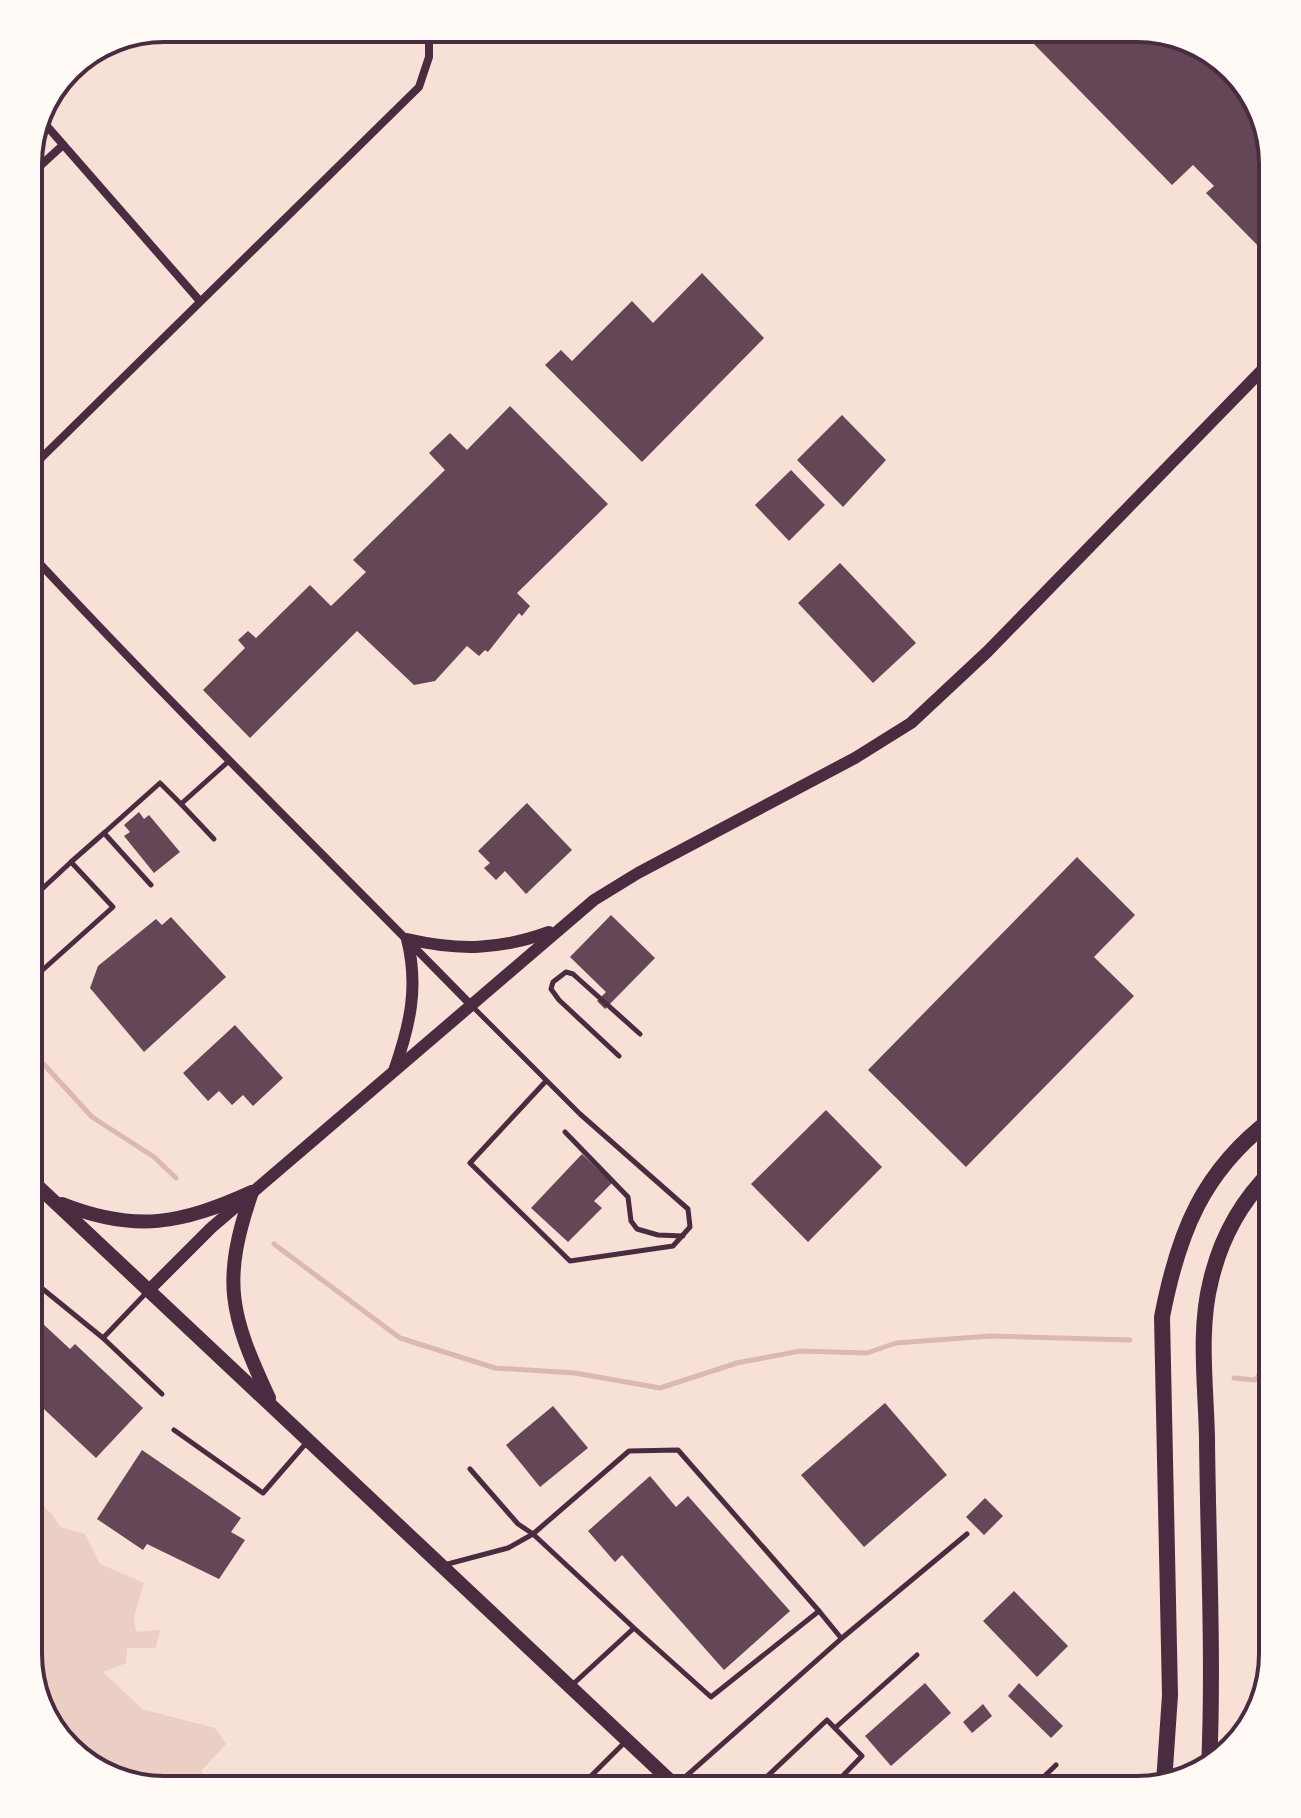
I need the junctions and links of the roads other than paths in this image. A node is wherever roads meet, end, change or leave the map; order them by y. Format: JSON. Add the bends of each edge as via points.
{"nodes":[{"id":1,"x":429,"y":42,"type":"edge"},
{"id":2,"x":48,"y":127,"type":"edge"},
{"id":3,"x":63,"y":145,"type":"junction"},
{"id":4,"x":42,"y":164,"type":"edge"},
{"id":5,"x":199,"y":300,"type":"junction"},
{"id":6,"x":1259,"y":373,"type":"edge"},
{"id":7,"x":42,"y":457,"type":"edge"},
{"id":8,"x":42,"y":566,"type":"edge"},
{"id":9,"x":229,"y":761,"type":"junction"},
{"id":10,"x":181,"y":804,"type":"junction"},
{"id":11,"x":104,"y":833,"type":"junction"},
{"id":12,"x":214,"y":839,"type":"dead end"},
{"id":13,"x":71,"y":862,"type":"junction"},
{"id":14,"x":151,"y":885,"type":"dead end"},
{"id":15,"x":42,"y":889,"type":"edge"},
{"id":16,"x":556,"y":930,"type":"junction"},
{"id":17,"x":407,"y":939,"type":"junction"},
{"id":18,"x":42,"y":970,"type":"edge"},
{"id":19,"x":471,"y":1005,"type":"junction"},
{"id":20,"x":640,"y":1034,"type":"dead end"},
{"id":21,"x":619,"y":1056,"type":"dead end"},
{"id":22,"x":394,"y":1072,"type":"junction"},
{"id":23,"x":546,"y":1081,"type":"junction"},
{"id":24,"x":1259,"y":1131,"type":"edge"},
{"id":25,"x":565,"y":1132,"type":"dead end"},
{"id":26,"x":1259,"y":1184,"type":"edge"},
{"id":27,"x":42,"y":1190,"type":"edge"},
{"id":28,"x":252,"y":1192,"type":"junction"},
{"id":29,"x":54,"y":1201,"type":"junction"},
{"id":30,"x":684,"y":1236,"type":"junction"},
{"id":31,"x":42,"y":1288,"type":"edge"},
{"id":32,"x":149,"y":1290,"type":"junction"},
{"id":33,"x":103,"y":1338,"type":"junction"},
{"id":34,"x":162,"y":1394,"type":"dead end"},
{"id":35,"x":272,"y":1406,"type":"junction"},
{"id":36,"x":174,"y":1430,"type":"dead end"},
{"id":37,"x":308,"y":1440,"type":"junction"},
{"id":38,"x":470,"y":1469,"type":"dead end"},
{"id":39,"x":533,"y":1534,"type":"junction"},
{"id":40,"x":967,"y":1534,"type":"dead end"},
{"id":41,"x":442,"y":1566,"type":"junction"},
{"id":42,"x":819,"y":1611,"type":"junction"},
{"id":43,"x":634,"y":1628,"type":"junction"},
{"id":44,"x":842,"y":1638,"type":"junction"},
{"id":45,"x":917,"y":1655,"type":"dead end"},
{"id":46,"x":570,"y":1687,"type":"junction"},
{"id":47,"x":835,"y":1728,"type":"junction"},
{"id":48,"x":627,"y":1740,"type":"junction"},
{"id":49,"x":1209,"y":1752,"type":"edge"},
{"id":50,"x":1056,"y":1765,"type":"dead end"},
{"id":51,"x":1165,"y":1773,"type":"edge"},
{"id":52,"x":591,"y":1776,"type":"edge"},
{"id":53,"x":665,"y":1776,"type":"edge"},
{"id":54,"x":691,"y":1776,"type":"edge"},
{"id":55,"x":768,"y":1776,"type":"edge"},
{"id":56,"x":843,"y":1776,"type":"edge"},
{"id":57,"x":1045,"y":1776,"type":"edge"}],
"edges":[{"from":1,"to":5,"type":"street","via":[[419,87]]},
{"from":2,"to":3,"type":"street"},
{"from":3,"to":4,"type":"street"},
{"from":3,"to":5,"type":"street"},
{"from":5,"to":7,"type":"street"},
{"from":6,"to":16,"type":"main road","via":[[911,723],[614,886]]},
{"from":8,"to":9,"type":"street"},
{"from":9,"to":10,"type":"lane"},
{"from":9,"to":17,"type":"street"},
{"from":10,"to":11,"type":"lane","via":[[160,783]]},
{"from":10,"to":12,"type":"lane"},
{"from":11,"to":13,"type":"lane"},
{"from":11,"to":14,"type":"lane"},
{"from":13,"to":15,"type":"lane"},
{"from":13,"to":18,"type":"lane","via":[[113,907]]},
{"from":16,"to":17,"type":"main road","via":[[512,945],[478,949]]},
{"from":16,"to":19,"type":"main road"},
{"from":17,"to":19,"type":"street"},
{"from":17,"to":22,"type":"main road","via":[[414,1001]]},
{"from":19,"to":22,"type":"main road"},
{"from":19,"to":23,"type":"lane"},
{"from":20,"to":21,"type":"lane","via":[[573,974],[566,972],[553,982],[551,989],[559,1000]]},
{"from":22,"to":28,"type":"main road"},
{"from":23,"to":30,"type":"lane","via":[[688,1209],[690,1227]]},
{"from":23,"to":30,"type":"lane","via":[[470,1163],[570,1261],[673,1246]]},
{"from":24,"to":51,"type":"highway","via":[[1229,1158],[1194,1206],[1173,1259],[1162,1317],[1170,1695]]},
{"from":25,"to":30,"type":"lane","via":[[628,1197],[637,1229]]},
{"from":26,"to":49,"type":"highway","via":[[1227,1229],[1210,1281],[1205,1331]]},
{"from":27,"to":29,"type":"main road"},
{"from":28,"to":29,"type":"main road","via":[[202,1215],[144,1222],[93,1216]]},
{"from":28,"to":32,"type":"main road"},
{"from":28,"to":35,"type":"main road","via":[[237,1235],[232,1294],[250,1358]]},
{"from":29,"to":32,"type":"main road"},
{"from":31,"to":33,"type":"lane"},
{"from":32,"to":33,"type":"lane"},
{"from":32,"to":35,"type":"main road"},
{"from":33,"to":34,"type":"lane"},
{"from":35,"to":37,"type":"main road"},
{"from":36,"to":37,"type":"lane","via":[[263,1493]]},
{"from":37,"to":41,"type":"main road"},
{"from":38,"to":39,"type":"lane"},
{"from":39,"to":41,"type":"lane","via":[[508,1548]]},
{"from":39,"to":42,"type":"lane","via":[[629,1451],[678,1450]]},
{"from":39,"to":43,"type":"lane"},
{"from":40,"to":44,"type":"lane"},
{"from":41,"to":46,"type":"main road"},
{"from":42,"to":43,"type":"lane","via":[[711,1697]]},
{"from":42,"to":44,"type":"lane"},
{"from":43,"to":46,"type":"lane"},
{"from":44,"to":54,"type":"lane"},
{"from":45,"to":47,"type":"lane"},
{"from":46,"to":48,"type":"main road"},
{"from":47,"to":55,"type":"lane","via":[[827,1720]]},
{"from":47,"to":56,"type":"lane","via":[[862,1756]]},
{"from":48,"to":52,"type":"lane"},
{"from":48,"to":53,"type":"main road"},
{"from":50,"to":57,"type":"lane"}]}
